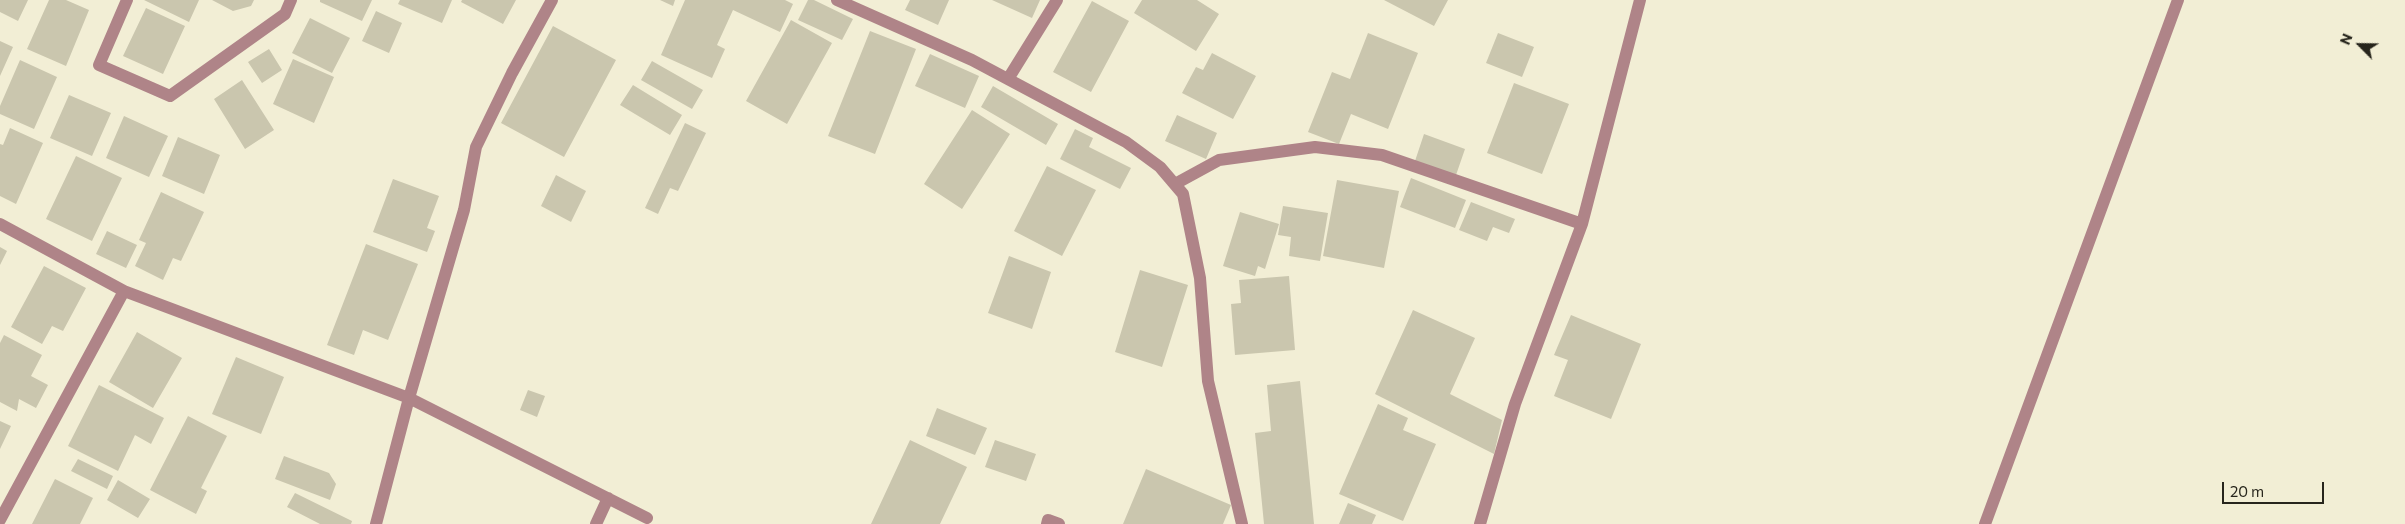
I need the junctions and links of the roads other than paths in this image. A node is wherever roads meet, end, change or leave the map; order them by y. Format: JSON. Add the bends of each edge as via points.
{"nodes":[{"id":1,"x":127,"y":0,"type":"edge"},
{"id":2,"x":291,"y":0,"type":"edge"},
{"id":3,"x":552,"y":0,"type":"edge"},
{"id":4,"x":836,"y":0,"type":"edge"},
{"id":5,"x":1057,"y":0,"type":"edge"},
{"id":6,"x":1640,"y":0,"type":"edge"},
{"id":7,"x":2178,"y":0,"type":"edge"},
{"id":8,"x":1008,"y":79,"type":"junction"},
{"id":9,"x":1174,"y":184,"type":"junction"},
{"id":10,"x":0,"y":224,"type":"edge"},
{"id":11,"x":1582,"y":224,"type":"junction"},
{"id":12,"x":124,"y":290,"type":"junction"},
{"id":13,"x":409,"y":398,"type":"junction"},
{"id":14,"x":608,"y":498,"type":"junction"},
{"id":15,"x":647,"y":518,"type":"dead end"},
{"id":16,"x":0,"y":520,"type":"edge"},
{"id":17,"x":376,"y":524,"type":"edge"},
{"id":18,"x":596,"y":524,"type":"edge"},
{"id":19,"x":1046,"y":524,"type":"edge"},
{"id":20,"x":1059,"y":524,"type":"edge"},
{"id":21,"x":1242,"y":524,"type":"edge"},
{"id":22,"x":1480,"y":524,"type":"edge"},
{"id":23,"x":1985,"y":524,"type":"edge"}],
"edges":[{"from":1,"to":2,"type":"street","via":[[98,65],[170,96],[285,14]]},
{"from":3,"to":13,"type":"street","via":[[476,147],[464,210]]},
{"from":4,"to":8,"type":"street"},
{"from":5,"to":8,"type":"street"},
{"from":6,"to":11,"type":"street"},
{"from":7,"to":23,"type":"street"},
{"from":8,"to":9,"type":"street","via":[[1126,142],[1160,167]]},
{"from":9,"to":11,"type":"street","via":[[1219,160],[1315,147],[1382,155]]},
{"from":9,"to":21,"type":"street","via":[[1183,194],[1200,278],[1208,381]]},
{"from":10,"to":12,"type":"street"},
{"from":11,"to":22,"type":"street","via":[[1515,404]]},
{"from":12,"to":13,"type":"street"},
{"from":12,"to":16,"type":"street"},
{"from":13,"to":14,"type":"street"},
{"from":13,"to":17,"type":"street"},
{"from":14,"to":15,"type":"street"},
{"from":14,"to":18,"type":"street"},
{"from":19,"to":20,"type":"street","via":[[1048,520]]}]}
